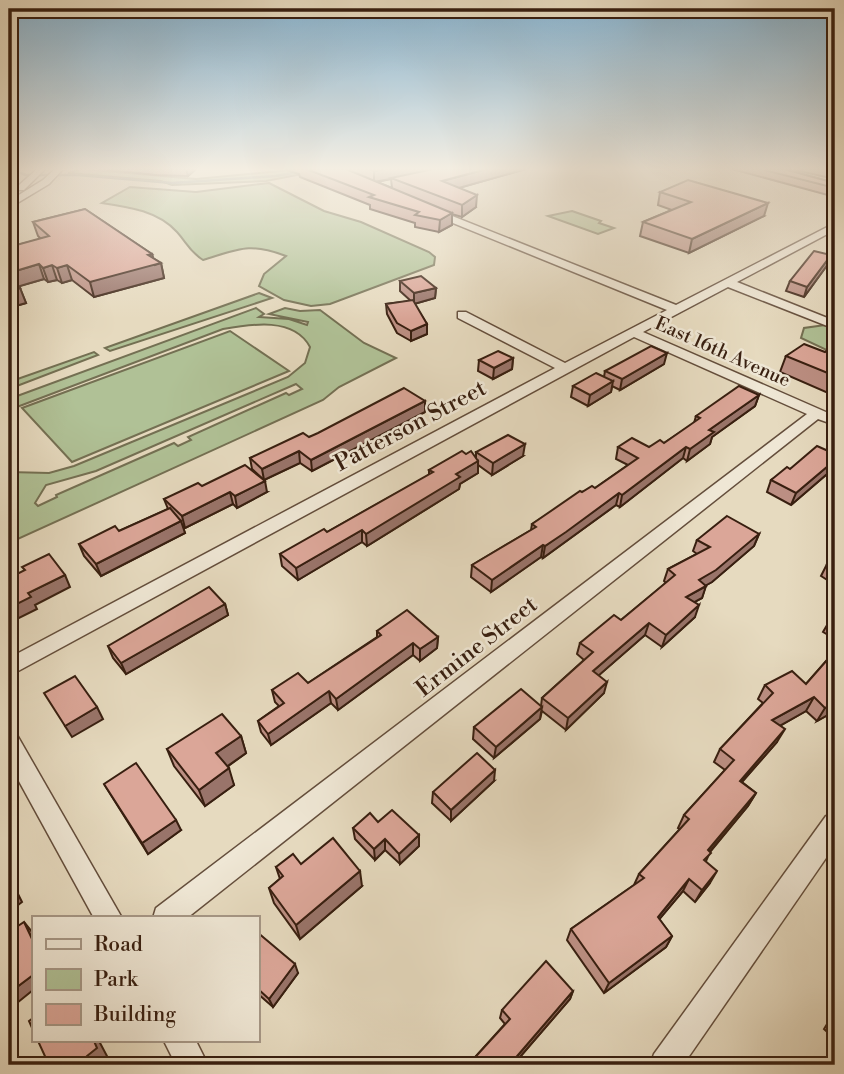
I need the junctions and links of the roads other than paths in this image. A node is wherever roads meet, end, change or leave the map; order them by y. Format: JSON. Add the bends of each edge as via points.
{"nodes":[{"id":1,"x":453,"y":219,"type":"edge"},
{"id":2,"x":835,"y":226,"type":"edge"},
{"id":3,"x":727,"y":282,"type":"junction"},
{"id":4,"x":676,"y":309,"type":"junction"},
{"id":5,"x":462,"y":316,"type":"dead end"},
{"id":6,"x":835,"y":325,"type":"edge"},
{"id":7,"x":633,"y":332,"type":"junction"},
{"id":8,"x":565,"y":368,"type":"junction"},
{"id":9,"x":826,"y":417,"type":"edge"},
{"id":10,"x":9,"y":668,"type":"edge"},
{"id":11,"x":9,"y":742,"type":"edge"},
{"id":12,"x":835,"y":824,"type":"edge"},
{"id":13,"x":108,"y":916,"type":"edge"},
{"id":14,"x":169,"y":916,"type":"edge"},
{"id":15,"x":180,"y":1042,"type":"edge"},
{"id":16,"x":193,"y":1065,"type":"edge"},
{"id":17,"x":665,"y":1065,"type":"edge"}],
"edges":[{"from":1,"to":4,"type":"street"},
{"from":2,"to":3,"type":"street","name":"Patterson Street","via":[[809,244]]},
{"from":3,"to":4,"type":"street","name":"Patterson Street"},
{"from":3,"to":6,"type":"street"},
{"from":4,"to":7,"type":"street","name":"Patterson Street"},
{"from":5,"to":8,"type":"street"},
{"from":7,"to":8,"type":"street","name":"Patterson Street"},
{"from":7,"to":9,"type":"street","name":"East 16th Avenue"},
{"from":8,"to":10,"type":"street","name":"Patterson Street"},
{"from":9,"to":14,"type":"street","name":"Ermine Street"},
{"from":11,"to":13,"type":"street"},
{"from":12,"to":17,"type":"street"},
{"from":15,"to":16,"type":"street"}]}
